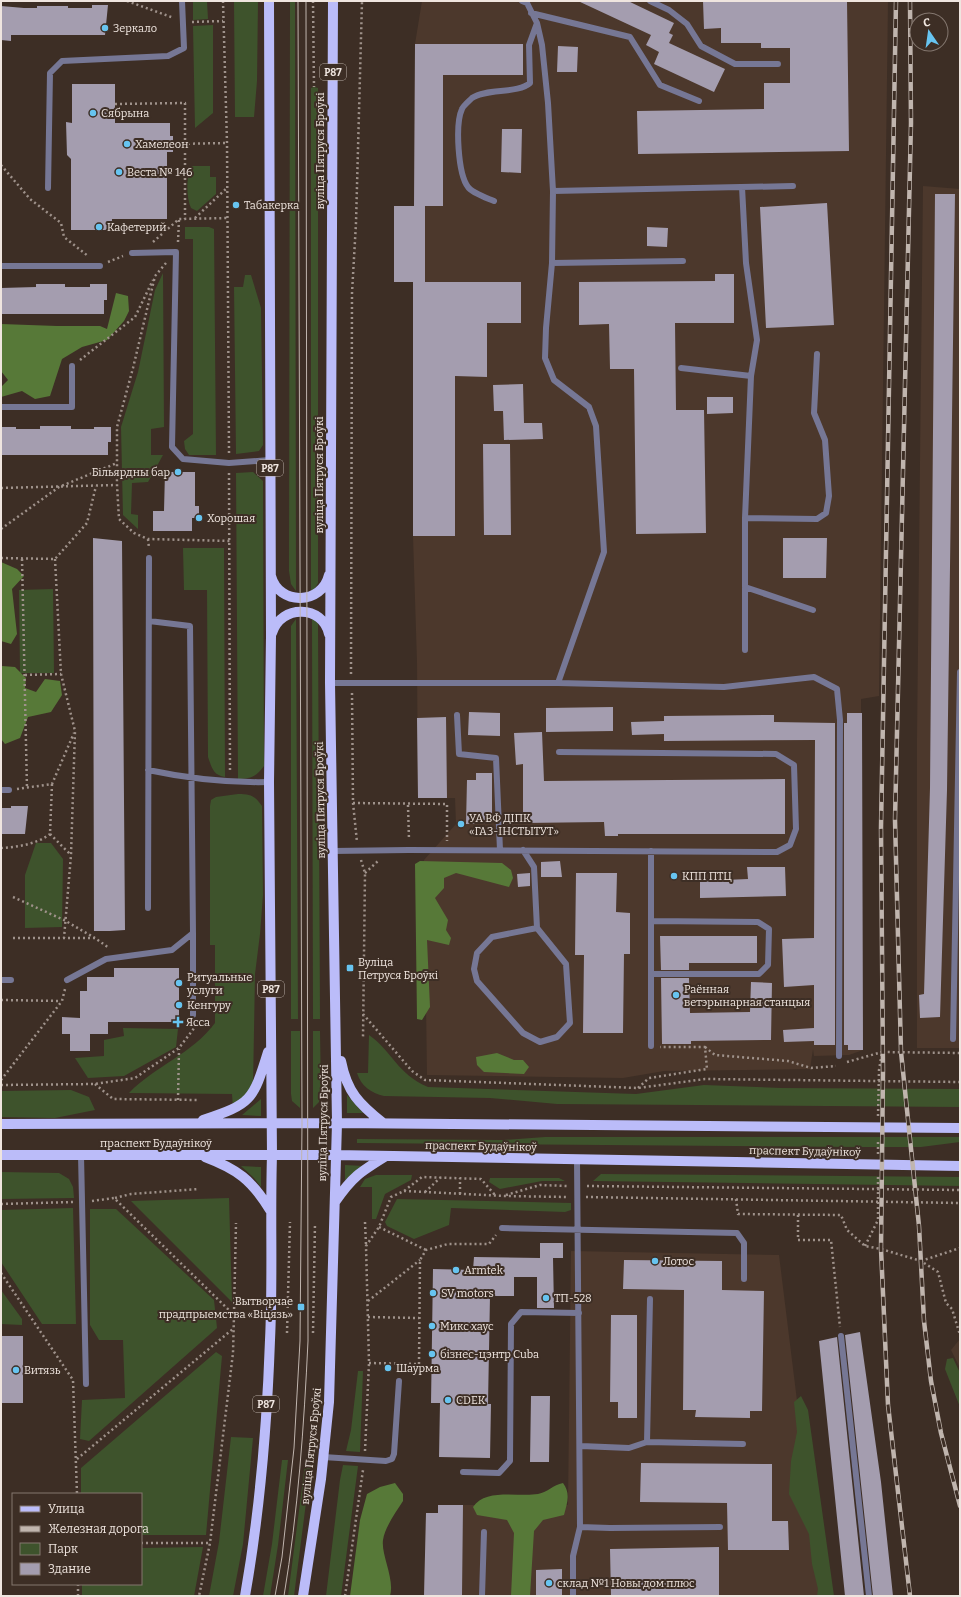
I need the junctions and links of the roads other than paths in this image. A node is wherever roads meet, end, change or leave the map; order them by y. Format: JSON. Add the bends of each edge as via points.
{"nodes":[{"id":1,"x":182,"y":1,"type":"edge"},
{"id":2,"x":269,"y":1,"type":"edge"},
{"id":3,"x":333,"y":1,"type":"edge"},
{"id":4,"x":522,"y":1,"type":"edge"},
{"id":5,"x":650,"y":1,"type":"edge"},
{"id":6,"x":531,"y":13,"type":"junction"},
{"id":7,"x":537,"y":23,"type":"junction"},
{"id":8,"x":778,"y":64,"type":"dead end"},
{"id":9,"x":699,"y":101,"type":"dead end"},
{"id":10,"x":793,"y":186,"type":"dead end"},
{"id":11,"x":742,"y":187,"type":"junction"},
{"id":12,"x":48,"y":188,"type":"dead end"},
{"id":13,"x":553,"y":191,"type":"junction"},
{"id":14,"x":494,"y":201,"type":"dead end"},
{"id":15,"x":132,"y":253,"type":"road end"},
{"id":16,"x":683,"y":260,"type":"dead end"},
{"id":17,"x":552,"y":263,"type":"junction"},
{"id":18,"x":1,"y":266,"type":"edge"},
{"id":19,"x":100,"y":266,"type":"road end"},
{"id":20,"x":817,"y":354,"type":"dead end"},
{"id":21,"x":72,"y":366,"type":"road end"},
{"id":22,"x":681,"y":368,"type":"dead end"},
{"id":23,"x":751,"y":376,"type":"junction"},
{"id":24,"x":1,"y":407,"type":"edge"},
{"id":25,"x":270,"y":460,"type":"junction"},
{"id":26,"x":745,"y":518,"type":"junction"},
{"id":27,"x":149,"y":558,"type":"dead end"},
{"id":28,"x":330,"y":571,"type":"junction"},
{"id":29,"x":270,"y":572,"type":"junction"},
{"id":30,"x":745,"y":587,"type":"junction"},
{"id":31,"x":813,"y":610,"type":"dead end"},
{"id":32,"x":149,"y":621,"type":"junction"},
{"id":33,"x":271,"y":636,"type":"junction"},
{"id":34,"x":330,"y":638,"type":"junction"},
{"id":35,"x":745,"y":650,"type":"dead end"},
{"id":36,"x":960,"y":672,"type":"edge"},
{"id":37,"x":330,"y":683,"type":"junction"},
{"id":38,"x":558,"y":683,"type":"junction"},
{"id":39,"x":457,"y":716,"type":"dead end"},
{"id":40,"x":960,"y":739,"type":"edge"},
{"id":41,"x":559,"y":752,"type":"dead end"},
{"id":42,"x":148,"y":770,"type":"junction"},
{"id":43,"x":191,"y":779,"type":"junction"},
{"id":44,"x":269,"y":782,"type":"junction"},
{"id":45,"x":1,"y":790,"type":"edge"},
{"id":46,"x":9,"y":790,"type":"road end"},
{"id":47,"x":500,"y":850,"type":"junction"},
{"id":48,"x":523,"y":850,"type":"junction"},
{"id":49,"x":332,"y":851,"type":"junction"},
{"id":50,"x":651,"y":851,"type":"junction"},
{"id":51,"x":148,"y":908,"type":"dead end"},
{"id":52,"x":651,"y":921,"type":"junction"},
{"id":53,"x":536,"y":928,"type":"junction"},
{"id":54,"x":193,"y":933,"type":"junction"},
{"id":55,"x":651,"y":974,"type":"junction"},
{"id":56,"x":1,"y":980,"type":"edge"},
{"id":57,"x":11,"y":980,"type":"dead end"},
{"id":58,"x":67,"y":980,"type":"road end"},
{"id":59,"x":193,"y":1015,"type":"dead end"},
{"id":60,"x":953,"y":1018,"type":"junction"},
{"id":61,"x":960,"y":1018,"type":"edge"},
{"id":62,"x":953,"y":1039,"type":"dead end"},
{"id":63,"x":336,"y":1040,"type":"junction"},
{"id":64,"x":271,"y":1043,"type":"junction"},
{"id":65,"x":651,"y":1046,"type":"road end"},
{"id":66,"x":840,"y":1056,"type":"dead end"},
{"id":67,"x":193,"y":1123,"type":"junction"},
{"id":68,"x":272,"y":1123,"type":"junction"},
{"id":69,"x":337,"y":1123,"type":"junction"},
{"id":70,"x":383,"y":1123,"type":"junction"},
{"id":71,"x":1,"y":1124,"type":"edge"},
{"id":72,"x":960,"y":1128,"type":"edge"},
{"id":73,"x":199,"y":1154,"type":"junction"},
{"id":74,"x":1,"y":1155,"type":"edge"},
{"id":75,"x":81,"y":1155,"type":"junction"},
{"id":76,"x":272,"y":1155,"type":"junction"},
{"id":77,"x":335,"y":1155,"type":"junction"},
{"id":78,"x":386,"y":1156,"type":"junction"},
{"id":79,"x":577,"y":1159,"type":"junction"},
{"id":80,"x":960,"y":1166,"type":"edge"},
{"id":81,"x":335,"y":1203,"type":"junction"},
{"id":82,"x":270,"y":1210,"type":"junction"},
{"id":83,"x":502,"y":1228,"type":"road end"},
{"id":84,"x":579,"y":1230,"type":"junction"},
{"id":85,"x":744,"y":1279,"type":"dead end"},
{"id":86,"x":650,"y":1299,"type":"dead end"},
{"id":87,"x":579,"y":1313,"type":"junction"},
{"id":88,"x":841,"y":1336,"type":"road end"},
{"id":89,"x":399,"y":1381,"type":"dead end"},
{"id":90,"x":86,"y":1384,"type":"dead end"},
{"id":91,"x":647,"y":1442,"type":"junction"},
{"id":92,"x":743,"y":1444,"type":"dead end"},
{"id":93,"x":580,"y":1446,"type":"junction"},
{"id":94,"x":323,"y":1457,"type":"junction"},
{"id":95,"x":463,"y":1472,"type":"dead end"},
{"id":96,"x":580,"y":1527,"type":"junction"},
{"id":97,"x":720,"y":1527,"type":"dead end"},
{"id":98,"x":484,"y":1532,"type":"dead end"},
{"id":99,"x":245,"y":1596,"type":"edge"},
{"id":100,"x":303,"y":1596,"type":"edge"},
{"id":101,"x":482,"y":1596,"type":"edge"},
{"id":102,"x":573,"y":1596,"type":"edge"},
{"id":103,"x":869,"y":1596,"type":"edge"}],
"edges":[{"from":1,"to":12,"type":"lane","via":[[184,48],[168,56],[62,61],[50,73]]},
{"from":2,"to":25,"type":"main road","number":"Р87"},
{"from":3,"to":28,"type":"main road","name":"вуліца Пятруся Броўкі","number":"Р87"},
{"from":4,"to":6,"type":"lane"},
{"from":5,"to":8,"type":"lane","via":[[669,10],[687,24],[701,46],[735,64]]},
{"from":6,"to":7,"type":"lane"},
{"from":6,"to":9,"type":"lane","via":[[630,37],[660,85]]},
{"from":7,"to":13,"type":"lane","via":[[548,103]]},
{"from":7,"to":14,"type":"lane","via":[[529,45],[530,83],[525,88],[474,97],[462,108],[458,128],[462,174],[468,188]]},
{"from":10,"to":11,"type":"lane"},
{"from":11,"to":13,"type":"lane"},
{"from":11,"to":23,"type":"lane","via":[[746,263],[758,340]]},
{"from":13,"to":17,"type":"lane"},
{"from":15,"to":25,"type":"lane","via":[[176,252],[172,447],[183,459],[229,463]]},
{"from":16,"to":17,"type":"lane"},
{"from":17,"to":38,"type":"lane","via":[[545,358],[554,380],[589,407],[596,426],[604,552]]},
{"from":18,"to":19,"type":"lane"},
{"from":20,"to":26,"type":"lane","via":[[814,413],[825,440],[829,496],[826,513],[817,519]]},
{"from":21,"to":24,"type":"lane","via":[[72,407]]},
{"from":22,"to":23,"type":"lane"},
{"from":23,"to":26,"type":"lane"},
{"from":25,"to":29,"type":"main road","number":"Р87"},
{"from":26,"to":30,"type":"lane"},
{"from":27,"to":32,"type":"lane"},
{"from":28,"to":29,"type":"main road","via":[[322,590],[303,599],[281,592],[272,580]]},
{"from":28,"to":34,"type":"main road","name":"вуліца Пятруся Броўкі","number":"Р87"},
{"from":29,"to":33,"type":"main road","number":"Р87"},
{"from":30,"to":31,"type":"lane"},
{"from":30,"to":35,"type":"lane"},
{"from":32,"to":42,"type":"lane"},
{"from":32,"to":43,"type":"lane","via":[[190,626]]},
{"from":33,"to":34,"type":"main road","via":[[282,618],[303,611],[319,617]]},
{"from":33,"to":44,"type":"main road","number":"Р87"},
{"from":34,"to":37,"type":"main road","name":"вуліца Пятруся Броўкі","number":"Р87"},
{"from":36,"to":40,"type":"lane"},
{"from":37,"to":38,"type":"lane"},
{"from":37,"to":49,"type":"main road","name":"вуліца Пятруся Броўкі","number":"Р87"},
{"from":38,"to":66,"type":"lane","via":[[724,687],[814,677],[837,689],[840,720]]},
{"from":39,"to":47,"type":"lane","via":[[459,754],[496,758]]},
{"from":40,"to":60,"type":"lane"},
{"from":41,"to":50,"type":"lane","via":[[776,754],[794,766],[796,828],[790,845],[777,852]]},
{"from":42,"to":43,"type":"lane"},
{"from":42,"to":51,"type":"lane"},
{"from":43,"to":44,"type":"lane","via":[[230,783]]},
{"from":43,"to":54,"type":"lane"},
{"from":44,"to":64,"type":"main road","number":"Р87"},
{"from":45,"to":46,"type":"lane"},
{"from":47,"to":48,"type":"lane"},
{"from":47,"to":49,"type":"lane"},
{"from":48,"to":50,"type":"lane"},
{"from":48,"to":53,"type":"lane","via":[[534,867]]},
{"from":49,"to":63,"type":"main road","name":"вуліца Пятруся Броўкі","number":"Р87"},
{"from":50,"to":52,"type":"lane"},
{"from":52,"to":55,"type":"lane"},
{"from":52,"to":55,"type":"lane","via":[[758,922],[769,929],[768,964],[759,974]]},
{"from":53,"to":53,"type":"lane","via":[[492,937],[477,953],[474,969],[477,981],[523,1033],[540,1042],[556,1037],[570,1023],[566,964]]},
{"from":54,"to":58,"type":"lane","via":[[172,950],[106,959]]},
{"from":54,"to":59,"type":"lane"},
{"from":55,"to":65,"type":"lane"},
{"from":56,"to":57,"type":"lane"},
{"from":60,"to":61,"type":"lane"},
{"from":60,"to":62,"type":"lane"},
{"from":63,"to":69,"type":"main road","name":"вуліца Пятруся Броўкі","number":"Р87"},
{"from":63,"to":70,"type":"main road","via":[[345,1080],[368,1111]]},
{"from":64,"to":67,"type":"main road","via":[[261,1076],[249,1098],[234,1109]]},
{"from":64,"to":68,"type":"main road","number":"Р87"},
{"from":67,"to":68,"type":"main road","name":"праспект Будаўнікоў"},
{"from":67,"to":71,"type":"main road","name":"праспект Будаўнікоў"},
{"from":68,"to":69,"type":"main road","name":"праспект Будаўнікоў"},
{"from":68,"to":76,"type":"main road","number":"Р87"},
{"from":69,"to":70,"type":"main road","name":"праспект Будаўнікоў"},
{"from":69,"to":77,"type":"main road","name":"вуліца Пятруся Броўкі","number":"Р87"},
{"from":70,"to":72,"type":"main road","name":"праспект Будаўнікоў"},
{"from":73,"to":75,"type":"main road","name":"праспект Будаўнікоў"},
{"from":73,"to":76,"type":"main road","name":"праспект Будаўнікоў"},
{"from":73,"to":82,"type":"main road","via":[[230,1166],[260,1194]]},
{"from":74,"to":75,"type":"main road","name":"праспект Будаўнікоў"},
{"from":75,"to":90,"type":"lane"},
{"from":76,"to":77,"type":"main road","name":"праспект Будаўнікоў"},
{"from":76,"to":82,"type":"main road","number":"Р87"},
{"from":77,"to":78,"type":"main road","name":"праспект Будаўнікоў"},
{"from":77,"to":81,"type":"main road","name":"вуліца Пятруся Броўкі","number":"Р87"},
{"from":78,"to":79,"type":"main road","name":"праспект Будаўнікоў"},
{"from":78,"to":81,"type":"main road","via":[[358,1173]]},
{"from":79,"to":80,"type":"main road","name":"праспект Будаўнікоў"},
{"from":79,"to":84,"type":"lane"},
{"from":81,"to":94,"type":"main road","name":"вуліца Пятруся Броўкі","number":"Р87","via":[[329,1394]]},
{"from":82,"to":99,"type":"main road","number":"Р87","via":[[270,1340],[263,1463]]},
{"from":83,"to":84,"type":"lane"},
{"from":84,"to":85,"type":"lane","via":[[737,1233],[744,1242]]},
{"from":84,"to":87,"type":"lane"},
{"from":86,"to":91,"type":"lane"},
{"from":87,"to":93,"type":"lane"},
{"from":87,"to":95,"type":"lane","via":[[521,1312],[511,1324],[510,1461],[499,1473]]},
{"from":88,"to":103,"type":"lane"},
{"from":89,"to":94,"type":"lane","via":[[392,1459]]},
{"from":91,"to":92,"type":"lane"},
{"from":91,"to":93,"type":"lane","via":[[629,1448]]},
{"from":93,"to":96,"type":"lane"},
{"from":94,"to":100,"type":"main road","name":"вуліца Пятруся Броўкі","number":"Р87"},
{"from":96,"to":97,"type":"lane"},
{"from":96,"to":102,"type":"lane","via":[[573,1556]]},
{"from":98,"to":101,"type":"lane"}]}
